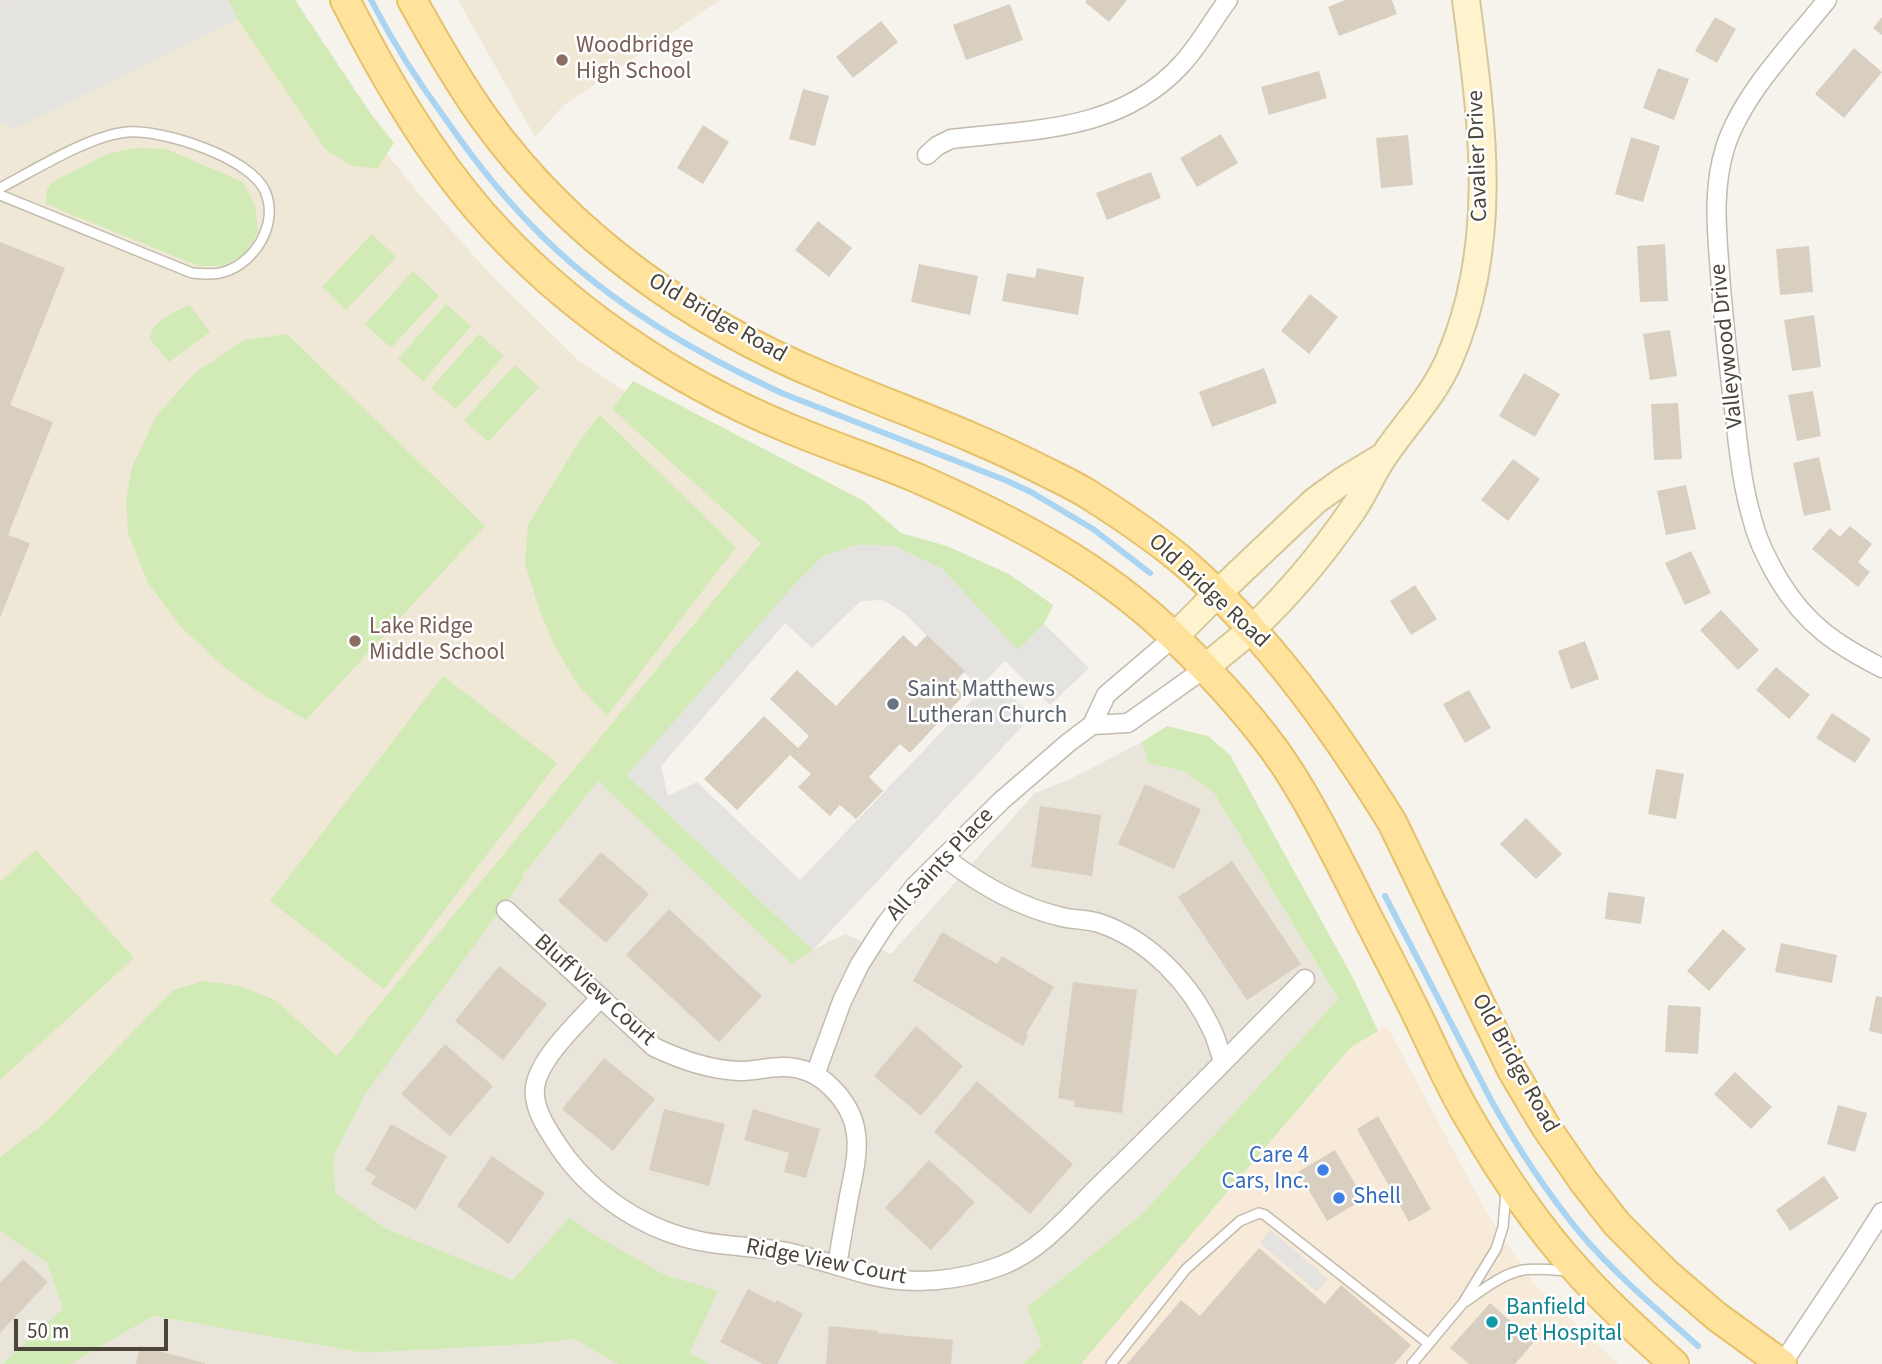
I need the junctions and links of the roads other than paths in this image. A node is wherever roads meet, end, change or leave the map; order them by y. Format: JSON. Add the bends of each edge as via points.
{"nodes":[{"id":1,"x":345,"y":0,"type":"edge"},
{"id":2,"x":412,"y":0,"type":"edge"},
{"id":3,"x":1228,"y":0,"type":"edge"},
{"id":4,"x":1466,"y":0,"type":"edge"},
{"id":5,"x":1827,"y":0,"type":"edge"},
{"id":6,"x":927,"y":155,"type":"dead end"},
{"id":7,"x":0,"y":188,"type":"edge"},
{"id":8,"x":0,"y":195,"type":"edge"},
{"id":9,"x":1384,"y":456,"type":"junction"},
{"id":10,"x":1217,"y":594,"type":"junction"},
{"id":11,"x":1251,"y":629,"type":"junction"},
{"id":12,"x":1174,"y":637,"type":"junction"},
{"id":13,"x":1882,"y":668,"type":"edge"},
{"id":14,"x":1204,"y":669,"type":"junction"},
{"id":15,"x":1092,"y":724,"type":"junction"},
{"id":16,"x":944,"y":857,"type":"junction"},
{"id":17,"x":506,"y":910,"type":"dead end"},
{"id":18,"x":1305,"y":979,"type":"dead end"},
{"id":19,"x":601,"y":997,"type":"junction"},
{"id":20,"x":1223,"y":1062,"type":"junction"},
{"id":21,"x":816,"y":1075,"type":"junction"},
{"id":22,"x":1507,"y":1180,"type":"junction"},
{"id":23,"x":1882,"y":1212,"type":"edge"},
{"id":24,"x":836,"y":1265,"type":"junction"},
{"id":25,"x":1578,"y":1272,"type":"junction"},
{"id":26,"x":1463,"y":1303,"type":"junction"},
{"id":27,"x":1429,"y":1344,"type":"junction"},
{"id":28,"x":1111,"y":1364,"type":"edge"},
{"id":29,"x":1412,"y":1364,"type":"edge"},
{"id":30,"x":1674,"y":1364,"type":"edge"},
{"id":31,"x":1782,"y":1364,"type":"edge"}],
"edges":[{"from":1,"to":12,"type":"main road","via":[[409,115],[450,174],[523,257],[568,297],[679,374],[737,405],[914,477],[1053,545],[1095,572]]},
{"from":2,"to":10,"type":"main road","name":"Old Bridge Road","via":[[444,57],[514,157],[556,202],[649,282],[758,347],[943,424],[1087,493],[1138,527]]},
{"from":3,"to":6,"type":"street","via":[[1180,66],[1131,104],[1072,125],[951,139]]},
{"from":4,"to":9,"type":"street","name":"Cavalier Drive","via":[[1484,177],[1476,270],[1449,361],[1422,407]]},
{"from":5,"to":13,"type":"street","name":"Valleywood Drive","via":[[1754,90],[1725,147],[1715,210],[1725,339],[1744,489],[1767,558],[1816,628]]},
{"from":7,"to":8,"type":"lane","via":[[92,141],[127,132],[152,132],[218,154],[252,172],[265,190],[269,222],[264,237],[239,265],[206,275]]},
{"from":9,"to":10,"type":"street","name":"Cavalier Drive","via":[[1331,489]]},
{"from":9,"to":11,"type":"street","name":"Cavalier Drive","via":[[1346,520]]},
{"from":10,"to":11,"type":"main road","name":"Old Bridge Road"},
{"from":10,"to":12,"type":"street","name":"Cavalier Drive"},
{"from":11,"to":14,"type":"street","name":"Cavalier Drive"},
{"from":11,"to":31,"type":"main road","name":"Old Bridge Road","via":[[1324,720],[1392,822],[1512,1070],[1584,1182],[1617,1224],[1665,1272]]},
{"from":12,"to":14,"type":"main road"},
{"from":12,"to":15,"type":"street","name":"All Saints Place","via":[[1106,695]]},
{"from":14,"to":15,"type":"street","via":[[1128,723]]},
{"from":14,"to":22,"type":"main road","via":[[1257,726],[1317,818],[1451,1087]]},
{"from":15,"to":16,"type":"street","name":"All Saints Place","via":[[1001,801]]},
{"from":16,"to":20,"type":"street","via":[[999,894],[1061,917],[1098,923],[1153,953],[1195,999]]},
{"from":16,"to":21,"type":"street","name":"All Saints Place","via":[[892,915],[860,964]]},
{"from":17,"to":19,"type":"street","name":"Bluff View Court"},
{"from":18,"to":20,"type":"street","name":"Ridge View Court"},
{"from":19,"to":21,"type":"street","name":"Bluff View Court","via":[[653,1046],[679,1059],[707,1068],[784,1067]]},
{"from":19,"to":24,"type":"street","name":"Ridge View Court","via":[[538,1074],[537,1107],[566,1158],[609,1200],[667,1232]]},
{"from":20,"to":24,"type":"street","name":"Ridge View Court","via":[[1034,1248],[1006,1264],[937,1281],[872,1276]]},
{"from":21,"to":24,"type":"street","via":[[837,1093],[856,1131],[858,1152]]},
{"from":22,"to":25,"type":"main road"},
{"from":22,"to":26,"type":"lane","via":[[1500,1238]]},
{"from":23,"to":31,"type":"street"},
{"from":25,"to":26,"type":"lane","via":[[1521,1271]]},
{"from":25,"to":30,"type":"main road"},
{"from":26,"to":27,"type":"lane"},
{"from":27,"to":28,"type":"lane","via":[[1259,1213],[1240,1221],[1186,1269]]},
{"from":27,"to":29,"type":"lane"}]}
